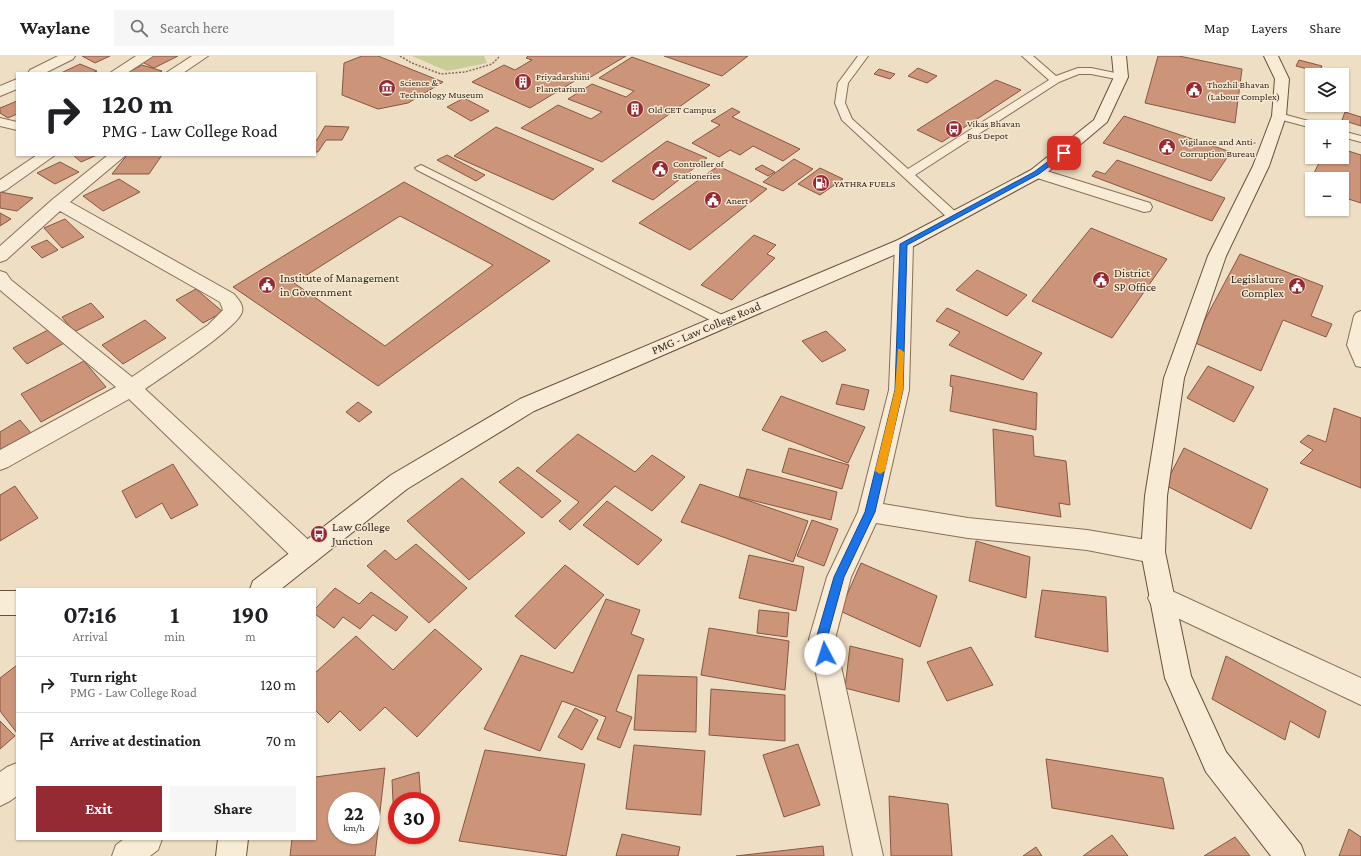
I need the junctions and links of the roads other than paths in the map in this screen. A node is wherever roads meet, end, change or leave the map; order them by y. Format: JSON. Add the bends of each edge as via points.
{"nodes":[{"id":1,"x":68,"y":56,"type":"edge"},
{"id":2,"x":146,"y":56,"type":"edge"},
{"id":3,"x":201,"y":56,"type":"edge"},
{"id":4,"x":863,"y":56,"type":"edge"},
{"id":5,"x":1027,"y":56,"type":"edge"},
{"id":6,"x":1119,"y":56,"type":"edge"},
{"id":7,"x":1271,"y":56,"type":"edge"},
{"id":8,"x":38,"y":72,"type":"edge"},
{"id":9,"x":119,"y":72,"type":"edge"},
{"id":10,"x":175,"y":72,"type":"edge"},
{"id":11,"x":1121,"y":77,"type":"junction"},
{"id":12,"x":1055,"y":80,"type":"junction"},
{"id":13,"x":16,"y":84,"type":"edge"},
{"id":14,"x":0,"y":92,"type":"edge"},
{"id":15,"x":1279,"y":116,"type":"junction"},
{"id":16,"x":0,"y":122,"type":"edge"},
{"id":17,"x":1305,"y":123,"type":"edge"},
{"id":18,"x":16,"y":126,"type":"edge"},
{"id":19,"x":1349,"y":136,"type":"edge"},
{"id":20,"x":1361,"y":139,"type":"edge"},
{"id":21,"x":46,"y":156,"type":"edge"},
{"id":22,"x":117,"y":156,"type":"edge"},
{"id":23,"x":421,"y":168,"type":"dead end"},
{"id":24,"x":1037,"y":173,"type":"junction"},
{"id":25,"x":907,"y":175,"type":"junction"},
{"id":26,"x":0,"y":187,"type":"edge"},
{"id":27,"x":59,"y":203,"type":"junction"},
{"id":28,"x":1144,"y":207,"type":"dead end"},
{"id":29,"x":954,"y":217,"type":"junction"},
{"id":30,"x":904,"y":244,"type":"junction"},
{"id":31,"x":0,"y":256,"type":"edge"},
{"id":32,"x":0,"y":277,"type":"edge"},
{"id":33,"x":1361,"y":316,"type":"edge"},
{"id":34,"x":723,"y":321,"type":"junction"},
{"id":35,"x":1361,"y":362,"type":"edge"},
{"id":36,"x":132,"y":388,"type":"junction"},
{"id":37,"x":0,"y":461,"type":"edge"},
{"id":38,"x":870,"y":512,"type":"junction"},
{"id":39,"x":1153,"y":552,"type":"junction"},
{"id":40,"x":306,"y":554,"type":"junction"},
{"id":41,"x":263,"y":588,"type":"edge"},
{"id":42,"x":1161,"y":598,"type":"junction"},
{"id":43,"x":0,"y":603,"type":"edge"},
{"id":44,"x":16,"y":603,"type":"edge"},
{"id":45,"x":1361,"y":692,"type":"edge"},
{"id":46,"x":16,"y":778,"type":"edge"},
{"id":47,"x":0,"y":791,"type":"edge"},
{"id":48,"x":146,"y":840,"type":"edge"},
{"id":49,"x":233,"y":840,"type":"edge"},
{"id":50,"x":127,"y":856,"type":"edge"},
{"id":51,"x":230,"y":856,"type":"edge"},
{"id":52,"x":868,"y":856,"type":"edge"},
{"id":53,"x":1290,"y":856,"type":"edge"}],
"edges":[{"from":1,"to":8,"type":"street"},
{"from":2,"to":9,"type":"street"},
{"from":3,"to":10,"type":"street"},
{"from":4,"to":25,"type":"lane","via":[[843,83],[840,104],[848,120]]},
{"from":5,"to":12,"type":"lane"},
{"from":6,"to":11,"type":"street"},
{"from":7,"to":15,"type":"street","via":[[1282,80]]},
{"from":11,"to":12,"type":"lane","via":[[1078,71]]},
{"from":11,"to":24,"type":"street","name":"PMG - Law College Road","via":[[1100,122]]},
{"from":12,"to":25,"type":"lane"},
{"from":13,"to":14,"type":"street"},
{"from":15,"to":17,"type":"lane"},
{"from":15,"to":39,"type":"street","via":[[1261,166],[1217,256],[1174,378],[1156,496]]},
{"from":16,"to":18,"type":"street"},
{"from":19,"to":20,"type":"lane"},
{"from":21,"to":26,"type":"street"},
{"from":22,"to":27,"type":"street"},
{"from":23,"to":34,"type":"lane"},
{"from":24,"to":28,"type":"street"},
{"from":24,"to":29,"type":"street","name":"PMG - Law College Road"},
{"from":25,"to":29,"type":"lane"},
{"from":27,"to":31,"type":"street"},
{"from":27,"to":36,"type":"street","via":[[226,298],[232,304],[233,312],[215,330]]},
{"from":29,"to":30,"type":"street","name":"PMG - Law College Road"},
{"from":30,"to":34,"type":"street","name":"PMG - Law College Road"},
{"from":30,"to":38,"type":"street","via":[[899,390]]},
{"from":32,"to":36,"type":"street","via":[[4,284]]},
{"from":33,"to":35,"type":"lane","via":[[1354,344]]},
{"from":34,"to":40,"type":"street","name":"PMG - Law College Road","via":[[527,405],[399,482]]},
{"from":36,"to":37,"type":"street"},
{"from":36,"to":40,"type":"street"},
{"from":38,"to":39,"type":"street","via":[[968,528],[1087,540]]},
{"from":38,"to":52,"type":"street","via":[[839,577],[822,639]]},
{"from":39,"to":42,"type":"street"},
{"from":40,"to":41,"type":"street","name":"PMG - Law College Road"},
{"from":42,"to":45,"type":"street"},
{"from":42,"to":53,"type":"street","via":[[1178,678],[1216,762]]},
{"from":43,"to":44,"type":"street"},
{"from":46,"to":47,"type":"street"},
{"from":48,"to":50,"type":"street"},
{"from":49,"to":51,"type":"street"}]}
